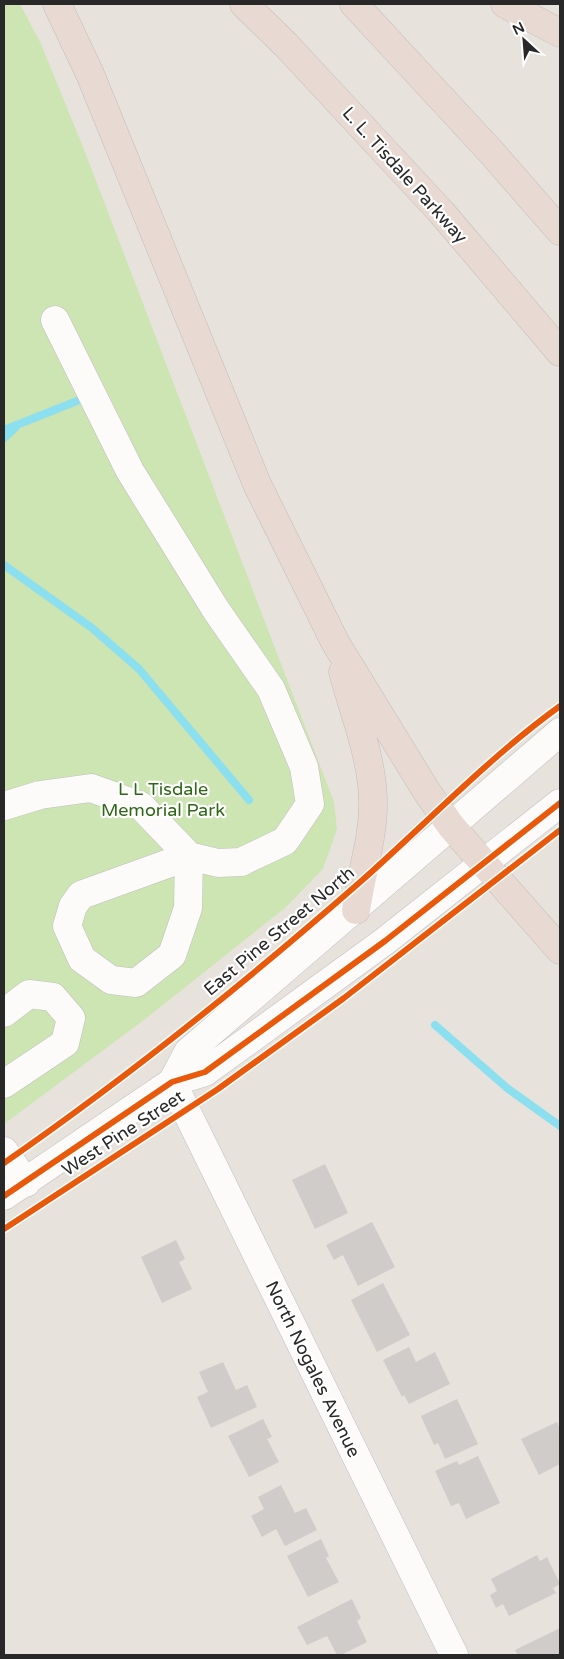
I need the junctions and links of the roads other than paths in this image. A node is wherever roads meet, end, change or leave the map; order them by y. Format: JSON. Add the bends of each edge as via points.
{"nodes":[{"id":1,"x":57,"y":4,"type":"edge"},
{"id":2,"x":244,"y":4,"type":"edge"},
{"id":3,"x":354,"y":4,"type":"edge"},
{"id":4,"x":505,"y":4,"type":"edge"},
{"id":5,"x":560,"y":33,"type":"edge"},
{"id":6,"x":560,"y":231,"type":"edge"},
{"id":7,"x":55,"y":320,"type":"dead end"},
{"id":8,"x":560,"y":352,"type":"edge"},
{"id":9,"x":335,"y":642,"type":"junction"},
{"id":10,"x":560,"y":732,"type":"edge"},
{"id":11,"x":560,"y":802,"type":"edge"},
{"id":12,"x":4,"y":806,"type":"edge"},
{"id":13,"x":451,"y":826,"type":"junction"},
{"id":14,"x":189,"y":856,"type":"junction"},
{"id":15,"x":482,"y":864,"type":"junction"},
{"id":16,"x":356,"y":910,"type":"junction"},
{"id":17,"x":560,"y":950,"type":"edge"},
{"id":18,"x":4,"y":1012,"type":"edge"},
{"id":19,"x":172,"y":1082,"type":"junction"},
{"id":20,"x":4,"y":1084,"type":"edge"},
{"id":21,"x":4,"y":1151,"type":"edge"},
{"id":22,"x":15,"y":1190,"type":"edge"},
{"id":23,"x":454,"y":1655,"type":"edge"}],
"edges":[{"from":1,"to":9,"type":"highway","via":[[90,74],[257,484]]},
{"from":2,"to":8,"type":"highway","name":"L. L. Tisdale Parkway","via":[[442,213]]},
{"from":3,"to":6,"type":"highway","via":[[492,152]]},
{"from":4,"to":5,"type":"highway"},
{"from":7,"to":14,"type":"street","via":[[130,471],[216,610],[271,689],[304,767],[310,804],[285,841],[241,862],[218,863]]},
{"from":9,"to":13,"type":"highway"},
{"from":9,"to":16,"type":"highway","via":[[371,775],[371,828]]},
{"from":10,"to":13,"type":"street"},
{"from":11,"to":15,"type":"street"},
{"from":12,"to":14,"type":"street","via":[[40,795],[91,788],[141,806]]},
{"from":13,"to":15,"type":"highway"},
{"from":13,"to":16,"type":"street","name":"West Pine Street"},
{"from":14,"to":14,"type":"street","via":[[188,908],[172,955],[136,983],[111,980],[82,959],[67,926],[73,906],[81,895]]},
{"from":15,"to":17,"type":"highway"},
{"from":15,"to":19,"type":"street","name":"West Pine Street","via":[[385,941],[205,1072]]},
{"from":16,"to":19,"type":"street","name":"West Pine Street","via":[[188,1052]]},
{"from":18,"to":20,"type":"street","via":[[29,994],[53,997],[72,1018],[65,1043]]},
{"from":19,"to":22,"type":"street","name":"West Pine Street"},
{"from":19,"to":23,"type":"street","name":"North Nogales Avenue"},
{"from":21,"to":22,"type":"street"}]}
